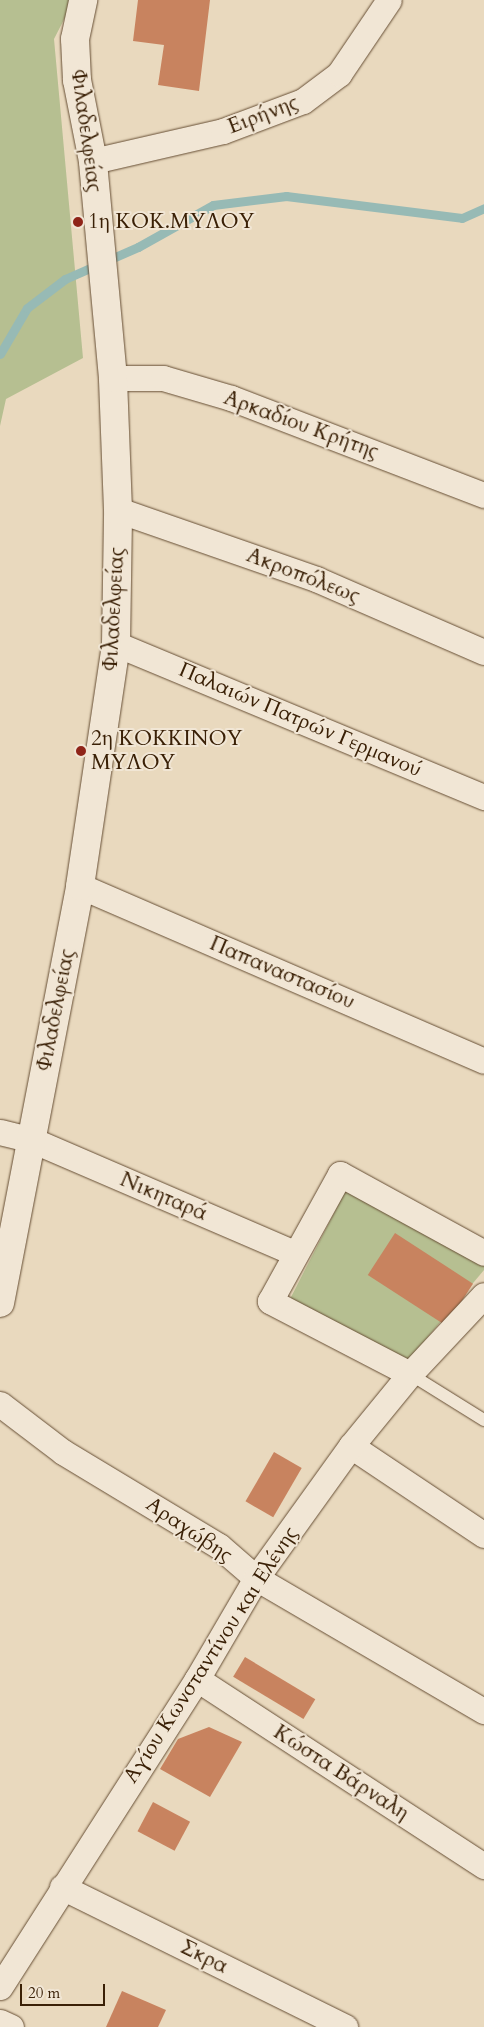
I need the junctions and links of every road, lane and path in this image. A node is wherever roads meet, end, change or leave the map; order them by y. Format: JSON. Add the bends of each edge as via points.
{"nodes":[{"id":1,"x":83,"y":0,"type":"edge"},
{"id":2,"x":389,"y":0,"type":"edge"},
{"id":3,"x":93,"y":160,"type":"junction"},
{"id":4,"x":113,"y":378,"type":"junction"},
{"id":5,"x":484,"y":495,"type":"edge"},
{"id":6,"x":118,"y":510,"type":"junction"},
{"id":7,"x":116,"y":644,"type":"junction"},
{"id":8,"x":484,"y":652,"type":"edge"},
{"id":9,"x":484,"y":797,"type":"edge"},
{"id":10,"x":80,"y":886,"type":"junction"},
{"id":11,"x":484,"y":1062,"type":"edge"},
{"id":12,"x":0,"y":1132,"type":"edge"},
{"id":13,"x":32,"y":1140,"type":"junction"},
{"id":14,"x":295,"y":1253,"type":"junction"},
{"id":15,"x":484,"y":1254,"type":"edge"},
{"id":16,"x":484,"y":1295,"type":"edge"},
{"id":17,"x":0,"y":1303,"type":"edge"},
{"id":18,"x":410,"y":1374,"type":"junction"},
{"id":19,"x":0,"y":1404,"type":"edge"},
{"id":20,"x":484,"y":1420,"type":"edge"},
{"id":21,"x":351,"y":1446,"type":"junction"},
{"id":22,"x":484,"y":1535,"type":"edge"},
{"id":23,"x":256,"y":1578,"type":"junction"},
{"id":24,"x":197,"y":1679,"type":"junction"},
{"id":25,"x":484,"y":1710,"type":"edge"},
{"id":26,"x":484,"y":1866,"type":"edge"},
{"id":27,"x":62,"y":1887,"type":"junction"},
{"id":28,"x":0,"y":1986,"type":"edge"},
{"id":29,"x":0,"y":2022,"type":"edge"},
{"id":30,"x":11,"y":2027,"type":"edge"},
{"id":31,"x":346,"y":2027,"type":"edge"}],
"edges":[{"from":1,"to":3,"type":"main road","name":"Φιλαδελφείας","via":[[75,39],[76,80]]},
{"from":2,"to":3,"type":"street","name":"Ειρήνης","via":[[339,74],[303,101],[223,130]]},
{"from":3,"to":4,"type":"main road","name":"Φιλαδελφείας"},
{"from":4,"to":5,"type":"street","name":"Αρκαδίου Κρήτης","via":[[163,378],[231,398]]},
{"from":4,"to":6,"type":"main road","name":"Φιλαδελφείας"},
{"from":6,"to":7,"type":"main road","name":"Φιλαδελφείας"},
{"from":6,"to":8,"type":"street","name":"Ακροπόλεως","via":[[316,579]]},
{"from":7,"to":9,"type":"street","name":"Παλαιών Πατρών Γερμανού"},
{"from":7,"to":10,"type":"main road","name":"Φιλαδελφείας"},
{"from":10,"to":11,"type":"street","name":"Παπαναστασίου"},
{"from":10,"to":13,"type":"main road","name":"Φιλαδελφείας"},
{"from":12,"to":13,"type":"street","name":"Νικηταρά"},
{"from":13,"to":14,"type":"street","name":"Νικηταρά"},
{"from":13,"to":17,"type":"main road","name":"Φιλαδελφείας"},
{"from":14,"to":15,"type":"street","via":[[340,1174]]},
{"from":14,"to":18,"type":"street","via":[[270,1301]]},
{"from":16,"to":18,"type":"street","name":"Αγίου Κωνσταντίνου και Ελένης"},
{"from":18,"to":20,"type":"lane"},
{"from":18,"to":21,"type":"street","name":"Αγίου Κωνσταντίνου και Ελένης"},
{"from":19,"to":23,"type":"street","name":"Αραχώβης","via":[[63,1452],[219,1546]]},
{"from":21,"to":22,"type":"street"},
{"from":21,"to":23,"type":"street","name":"Αγίου Κωνσταντίνου και Ελένης"},
{"from":23,"to":24,"type":"street","name":"Αγίου Κωνσταντίνου και Ελένης"},
{"from":23,"to":25,"type":"street","name":"Αραχώβης"},
{"from":24,"to":26,"type":"street","name":"Κώστα Βάρναλη"},
{"from":24,"to":27,"type":"street","name":"Αγίου Κωνσταντίνου και Ελένης"},
{"from":27,"to":28,"type":"street","name":"Αγίου Κωνσταντίνου και Ελένης"},
{"from":27,"to":31,"type":"street","name":"Σκρα"},
{"from":29,"to":30,"type":"street"}]}
